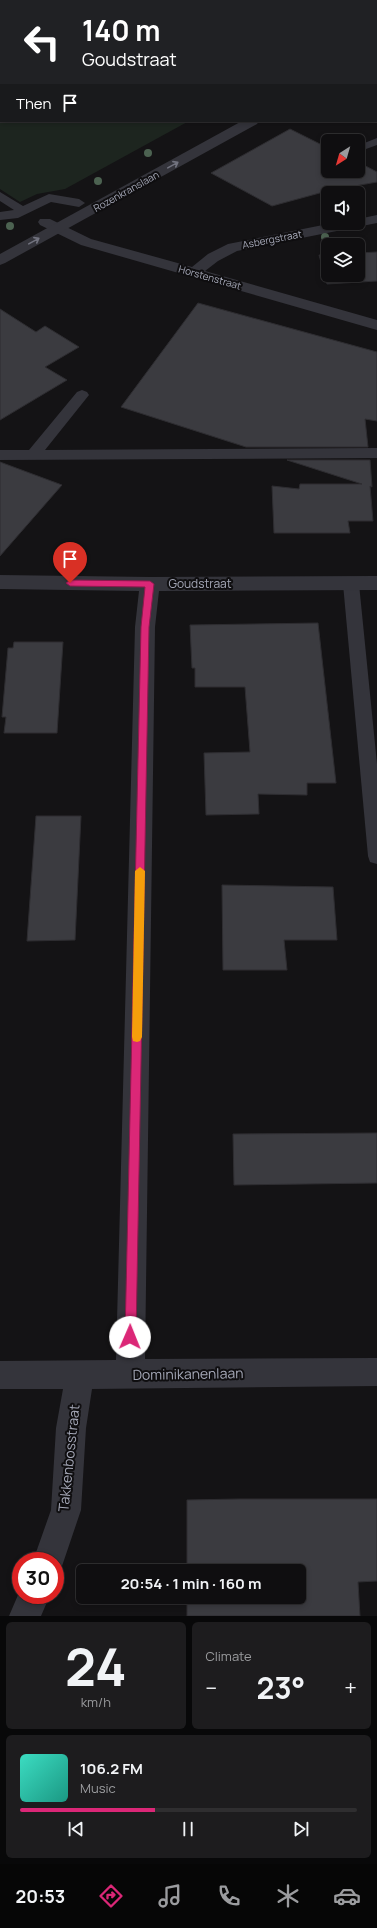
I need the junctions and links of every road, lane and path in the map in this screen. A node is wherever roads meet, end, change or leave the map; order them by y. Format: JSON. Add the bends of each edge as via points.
{"nodes":[{"id":1,"x":227,"y":122,"type":"edge"},
{"id":2,"x":250,"y":122,"type":"edge"},
{"id":3,"x":377,"y":141,"type":"edge"},
{"id":4,"x":366,"y":146,"type":"dead end"},
{"id":5,"x":0,"y":196,"type":"edge"},
{"id":6,"x":79,"y":203,"type":"junction"},
{"id":7,"x":23,"y":210,"type":"junction"},
{"id":8,"x":0,"y":216,"type":"edge"},
{"id":9,"x":377,"y":219,"type":"edge"},
{"id":10,"x":365,"y":221,"type":"edge"},
{"id":11,"x":51,"y":225,"type":"junction"},
{"id":12,"x":321,"y":230,"type":"edge"},
{"id":13,"x":0,"y":246,"type":"edge"},
{"id":14,"x":0,"y":260,"type":"edge"},
{"id":15,"x":196,"y":272,"type":"junction"},
{"id":16,"x":377,"y":325,"type":"edge"},
{"id":17,"x":82,"y":395,"type":"dead end"},
{"id":18,"x":377,"y":453,"type":"edge"},
{"id":19,"x":0,"y":455,"type":"edge"},
{"id":20,"x":33,"y":455,"type":"junction"},
{"id":21,"x":0,"y":582,"type":"edge"},
{"id":22,"x":150,"y":584,"type":"junction"},
{"id":23,"x":351,"y":584,"type":"junction"},
{"id":24,"x":377,"y":584,"type":"edge"},
{"id":25,"x":371,"y":740,"type":"edge"},
{"id":26,"x":377,"y":856,"type":"edge"},
{"id":27,"x":377,"y":1372,"type":"edge"},
{"id":28,"x":0,"y":1375,"type":"edge"},
{"id":29,"x":130,"y":1375,"type":"junction"},
{"id":30,"x":79,"y":1376,"type":"junction"},
{"id":31,"x":52,"y":1552,"type":"edge"},
{"id":32,"x":30,"y":1604,"type":"edge"},
{"id":33,"x":25,"y":1616,"type":"edge"}],
"edges":[{"from":1,"to":6,"type":"street","name":"Rozenkranslaan"},
{"from":11,"to":2,"type":"street","name":"Rozenkranslaan","one_way":true},
{"from":3,"to":4,"type":"lane"},
{"from":5,"to":7,"type":"lane"},
{"from":6,"to":7,"type":"lane","via":[[49,198]]},
{"from":6,"to":11,"type":"street","name":"Rozenkranslaan"},
{"from":7,"to":8,"type":"lane"},
{"from":9,"to":10,"type":"street","name":"Asbergstraat"},
{"from":11,"to":13,"type":"street","name":"Rozenkranslaan"},
{"from":14,"to":11,"type":"street","name":"Rozenkranslaan","one_way":true},
{"from":11,"to":15,"type":"street","name":"Horstenstraat","via":[[86,242]]},
{"from":12,"to":15,"type":"street","name":"Asbergstraat","via":[[233,246],[216,254]]},
{"from":15,"to":16,"type":"street","name":"Horstenstraat"},
{"from":17,"to":20,"type":"lane"},
{"from":18,"to":20,"type":"lane"},
{"from":19,"to":20,"type":"lane"},
{"from":21,"to":22,"type":"street","name":"Goudstraat"},
{"from":22,"to":23,"type":"street","name":"Goudstraat"},
{"from":22,"to":29,"type":"street","via":[[145,627]]},
{"from":23,"to":24,"type":"street","name":"Goudstraat"},
{"from":23,"to":25,"type":"lane"},
{"from":25,"to":26,"type":"lane"},
{"from":27,"to":29,"type":"street","name":"Dominikanenlaan"},
{"from":28,"to":30,"type":"street","name":"Dominikanenlaan"},
{"from":29,"to":30,"type":"street","name":"Dominikanenlaan"},
{"from":30,"to":31,"type":"street","name":"Takkenbosstraat","via":[[71,1428],[66,1510]]},
{"from":32,"to":33,"type":"street"}]}
